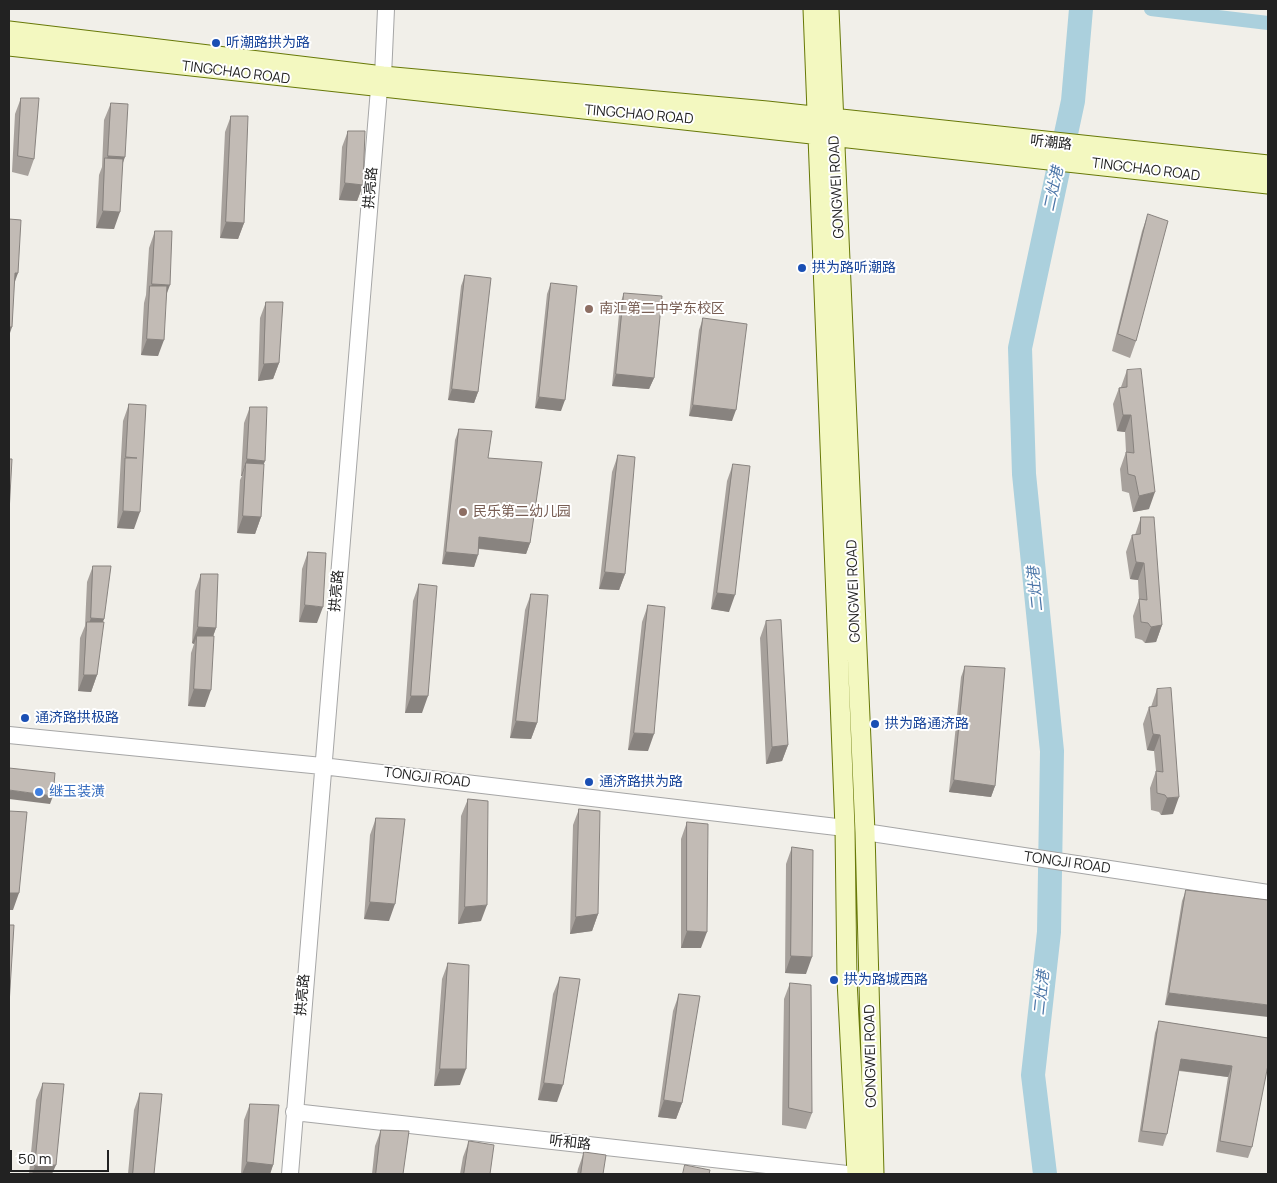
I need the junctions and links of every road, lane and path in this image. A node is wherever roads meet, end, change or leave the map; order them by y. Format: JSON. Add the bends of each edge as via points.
{"nodes":[{"id":1,"x":386,"y":9,"type":"edge"},
{"id":2,"x":813,"y":9,"type":"edge"},
{"id":3,"x":829,"y":9,"type":"edge"},
{"id":4,"x":9,"y":31,"type":"edge"},
{"id":5,"x":9,"y":46,"type":"edge"},
{"id":6,"x":381,"y":83,"type":"junction"},
{"id":7,"x":826,"y":125,"type":"junction"},
{"id":8,"x":1107,"y":157,"type":"junction"},
{"id":9,"x":1268,"y":165,"type":"edge"},
{"id":10,"x":1268,"y":184,"type":"edge"},
{"id":11,"x":9,"y":735,"type":"edge"},
{"id":12,"x":322,"y":766,"type":"junction"},
{"id":13,"x":845,"y":828,"type":"junction"},
{"id":14,"x":865,"y":832,"type":"junction"},
{"id":15,"x":1268,"y":893,"type":"edge"},
{"id":16,"x":294,"y":1112,"type":"junction"},
{"id":17,"x":290,"y":1174,"type":"edge"},
{"id":18,"x":846,"y":1174,"type":"edge"},
{"id":19,"x":856,"y":1174,"type":"edge"},
{"id":20,"x":874,"y":1174,"type":"edge"}],
"edges":[{"from":1,"to":6,"type":"street","name":"拱亮路"},
{"from":2,"to":7,"type":"main road","name":"GONGWEI ROAD"},
{"from":3,"to":7,"type":"main road","name":"GONGWEI ROAD"},
{"from":4,"to":6,"type":"main road","name":"TINGCHAO ROAD"},
{"from":5,"to":6,"type":"main road","name":"TINGCHAO ROAD"},
{"from":6,"to":7,"type":"main road","name":"TINGCHAO ROAD"},
{"from":6,"to":12,"type":"street","name":"拱亮路"},
{"from":7,"to":8,"type":"main road","name":"听潮路"},
{"from":7,"to":13,"type":"main road","name":"GONGWEI ROAD"},
{"from":7,"to":14,"type":"main road","name":"GONGWEI ROAD","via":[[839,213]]},
{"from":8,"to":9,"type":"main road","name":"听潮路"},
{"from":8,"to":10,"type":"main road","name":"TINGCHAO ROAD"},
{"from":11,"to":12,"type":"street","name":"TONGJI ROAD"},
{"from":12,"to":13,"type":"street","name":"TONGJI ROAD"},
{"from":12,"to":16,"type":"street","name":"拱亮路"},
{"from":13,"to":19,"type":"main road","name":"GONGWEI ROAD","via":[[847,980]]},
{"from":14,"to":15,"type":"street","name":"TONGJI ROAD"},
{"from":14,"to":20,"type":"main road","name":"GONGWEI ROAD"},
{"from":16,"to":17,"type":"street","name":"拱亮路"},
{"from":16,"to":18,"type":"street","name":"听和路"}]}
